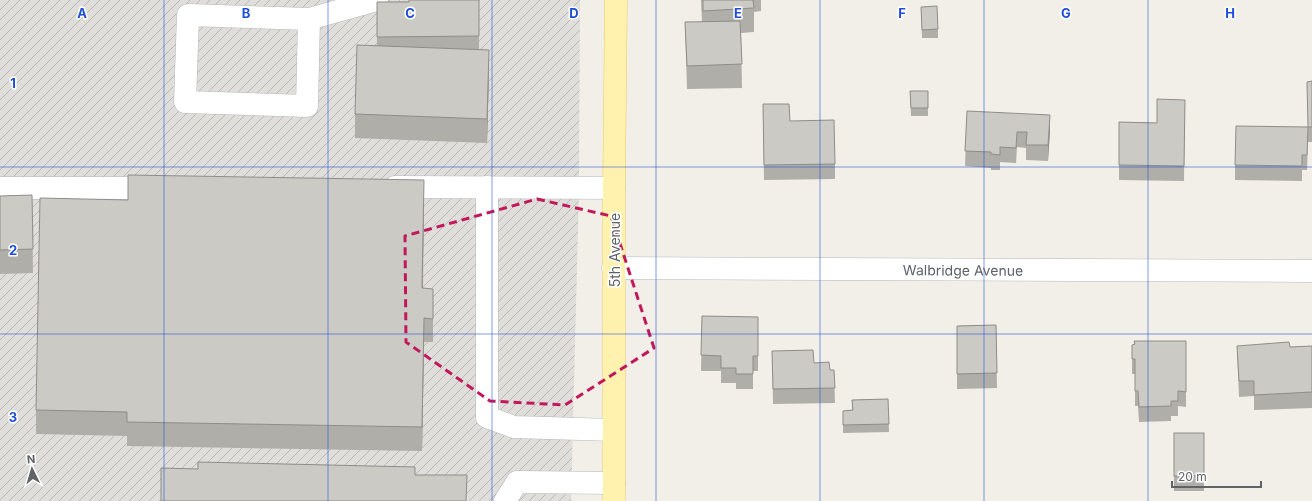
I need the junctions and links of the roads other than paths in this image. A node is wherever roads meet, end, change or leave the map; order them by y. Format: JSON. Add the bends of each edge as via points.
{"nodes":[{"id":1,"x":378,"y":0,"type":"edge"},
{"id":2,"x":616,"y":0,"type":"edge"},
{"id":3,"x":309,"y":19,"type":"junction"},
{"id":4,"x":375,"y":187,"type":"edge"},
{"id":5,"x":487,"y":187,"type":"junction"},
{"id":6,"x":0,"y":188,"type":"edge"},
{"id":7,"x":176,"y":188,"type":"edge"},
{"id":8,"x":614,"y":188,"type":"junction"},
{"id":9,"x":614,"y":268,"type":"junction"},
{"id":10,"x":1312,"y":271,"type":"edge"},
{"id":11,"x":613,"y":430,"type":"junction"},
{"id":12,"x":614,"y":492,"type":"edge"},
{"id":13,"x":505,"y":501,"type":"edge"}],
"edges":[{"from":1,"to":3,"type":"street"},
{"from":2,"to":8,"type":"main road","name":"5th Avenue"},
{"from":3,"to":3,"type":"street","via":[[188,15],[185,102],[307,106]]},
{"from":4,"to":5,"type":"street"},
{"from":5,"to":8,"type":"street"},
{"from":5,"to":11,"type":"street","via":[[487,417],[514,427]]},
{"from":6,"to":7,"type":"street"},
{"from":8,"to":9,"type":"main road","name":"5th Avenue"},
{"from":9,"to":10,"type":"street","name":"Walbridge Avenue"},
{"from":9,"to":11,"type":"main road","name":"5th Avenue"},
{"from":11,"to":12,"type":"main road","name":"5th Avenue"},
{"from":12,"to":13,"type":"street","via":[[517,482]]}]}
